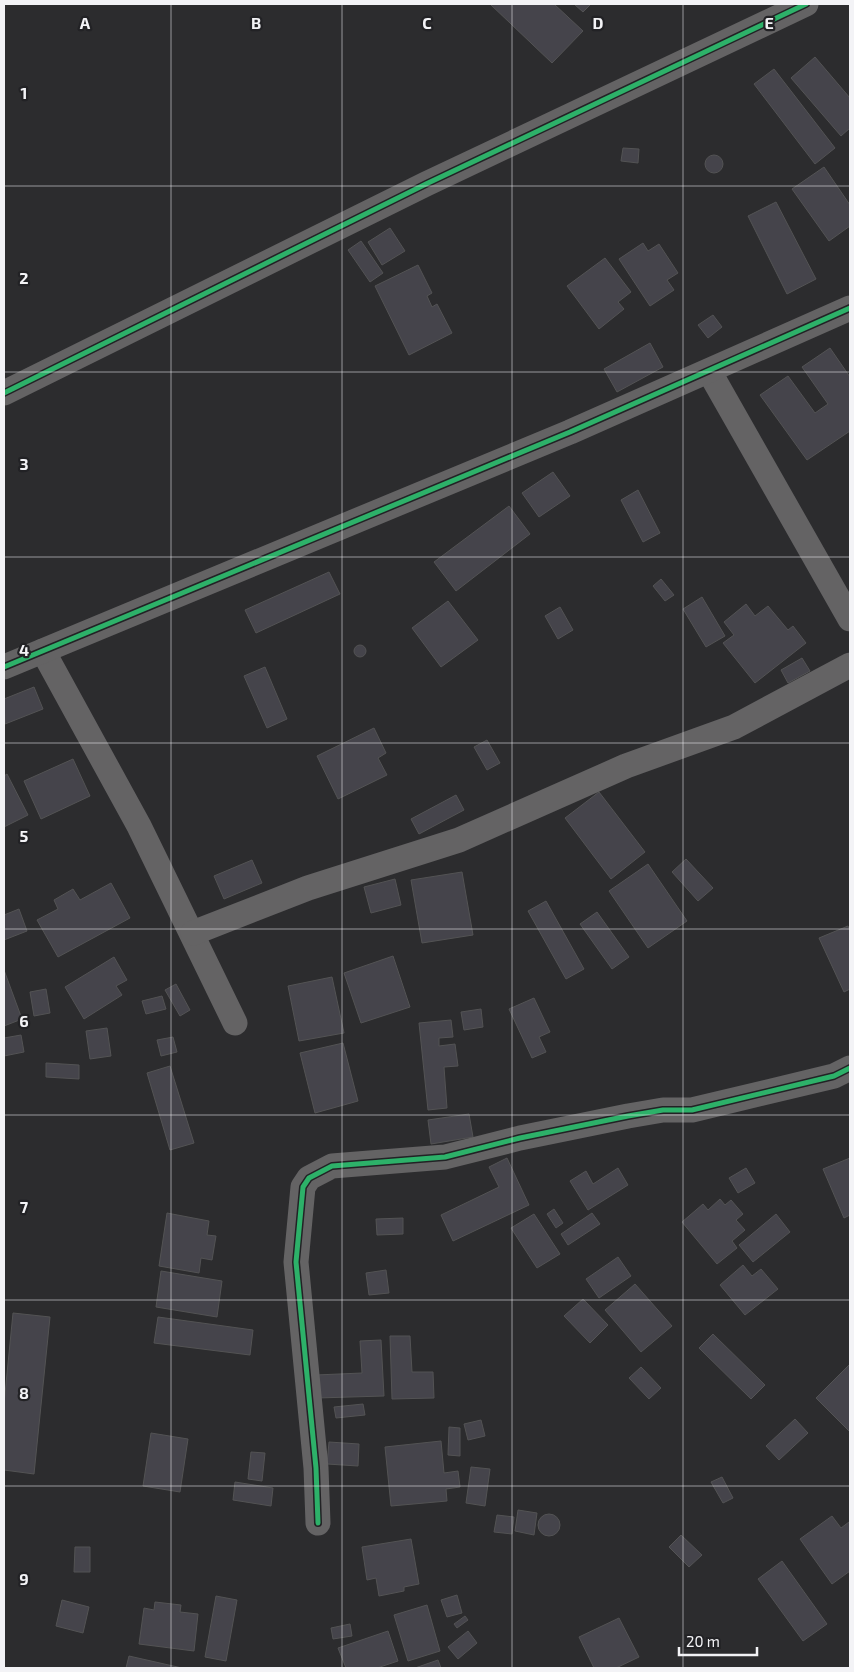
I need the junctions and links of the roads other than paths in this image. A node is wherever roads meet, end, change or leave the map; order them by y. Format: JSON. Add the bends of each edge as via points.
{"nodes":[{"id":1,"x":806,"y":4,"type":"edge"},
{"id":2,"x":850,"y":308,"type":"edge"},
{"id":3,"x":709,"y":370,"type":"junction"},
{"id":4,"x":4,"y":393,"type":"edge"},
{"id":5,"x":850,"y":619,"type":"edge"},
{"id":6,"x":44,"y":651,"type":"junction"},
{"id":7,"x":850,"y":665,"type":"edge"},
{"id":8,"x":4,"y":667,"type":"edge"},
{"id":9,"x":193,"y":933,"type":"junction"},
{"id":10,"x":235,"y":1023,"type":"dead end"},
{"id":11,"x":850,"y":1068,"type":"edge"},
{"id":12,"x":318,"y":1522,"type":"dead end"}],
"edges":[{"from":1,"to":4,"type":"street","via":[[426,184]]},
{"from":2,"to":3,"type":"street"},
{"from":3,"to":5,"type":"street"},
{"from":3,"to":6,"type":"street","via":[[326,535]]},
{"from":6,"to":8,"type":"street"},
{"from":6,"to":9,"type":"street"},
{"from":7,"to":9,"type":"street","via":[[734,727],[626,766],[460,840],[308,888]]},
{"from":9,"to":10,"type":"street"},
{"from":11,"to":12,"type":"street","via":[[834,1076],[692,1110],[654,1111],[445,1157],[332,1166],[309,1178],[303,1187],[296,1262]]}]}
